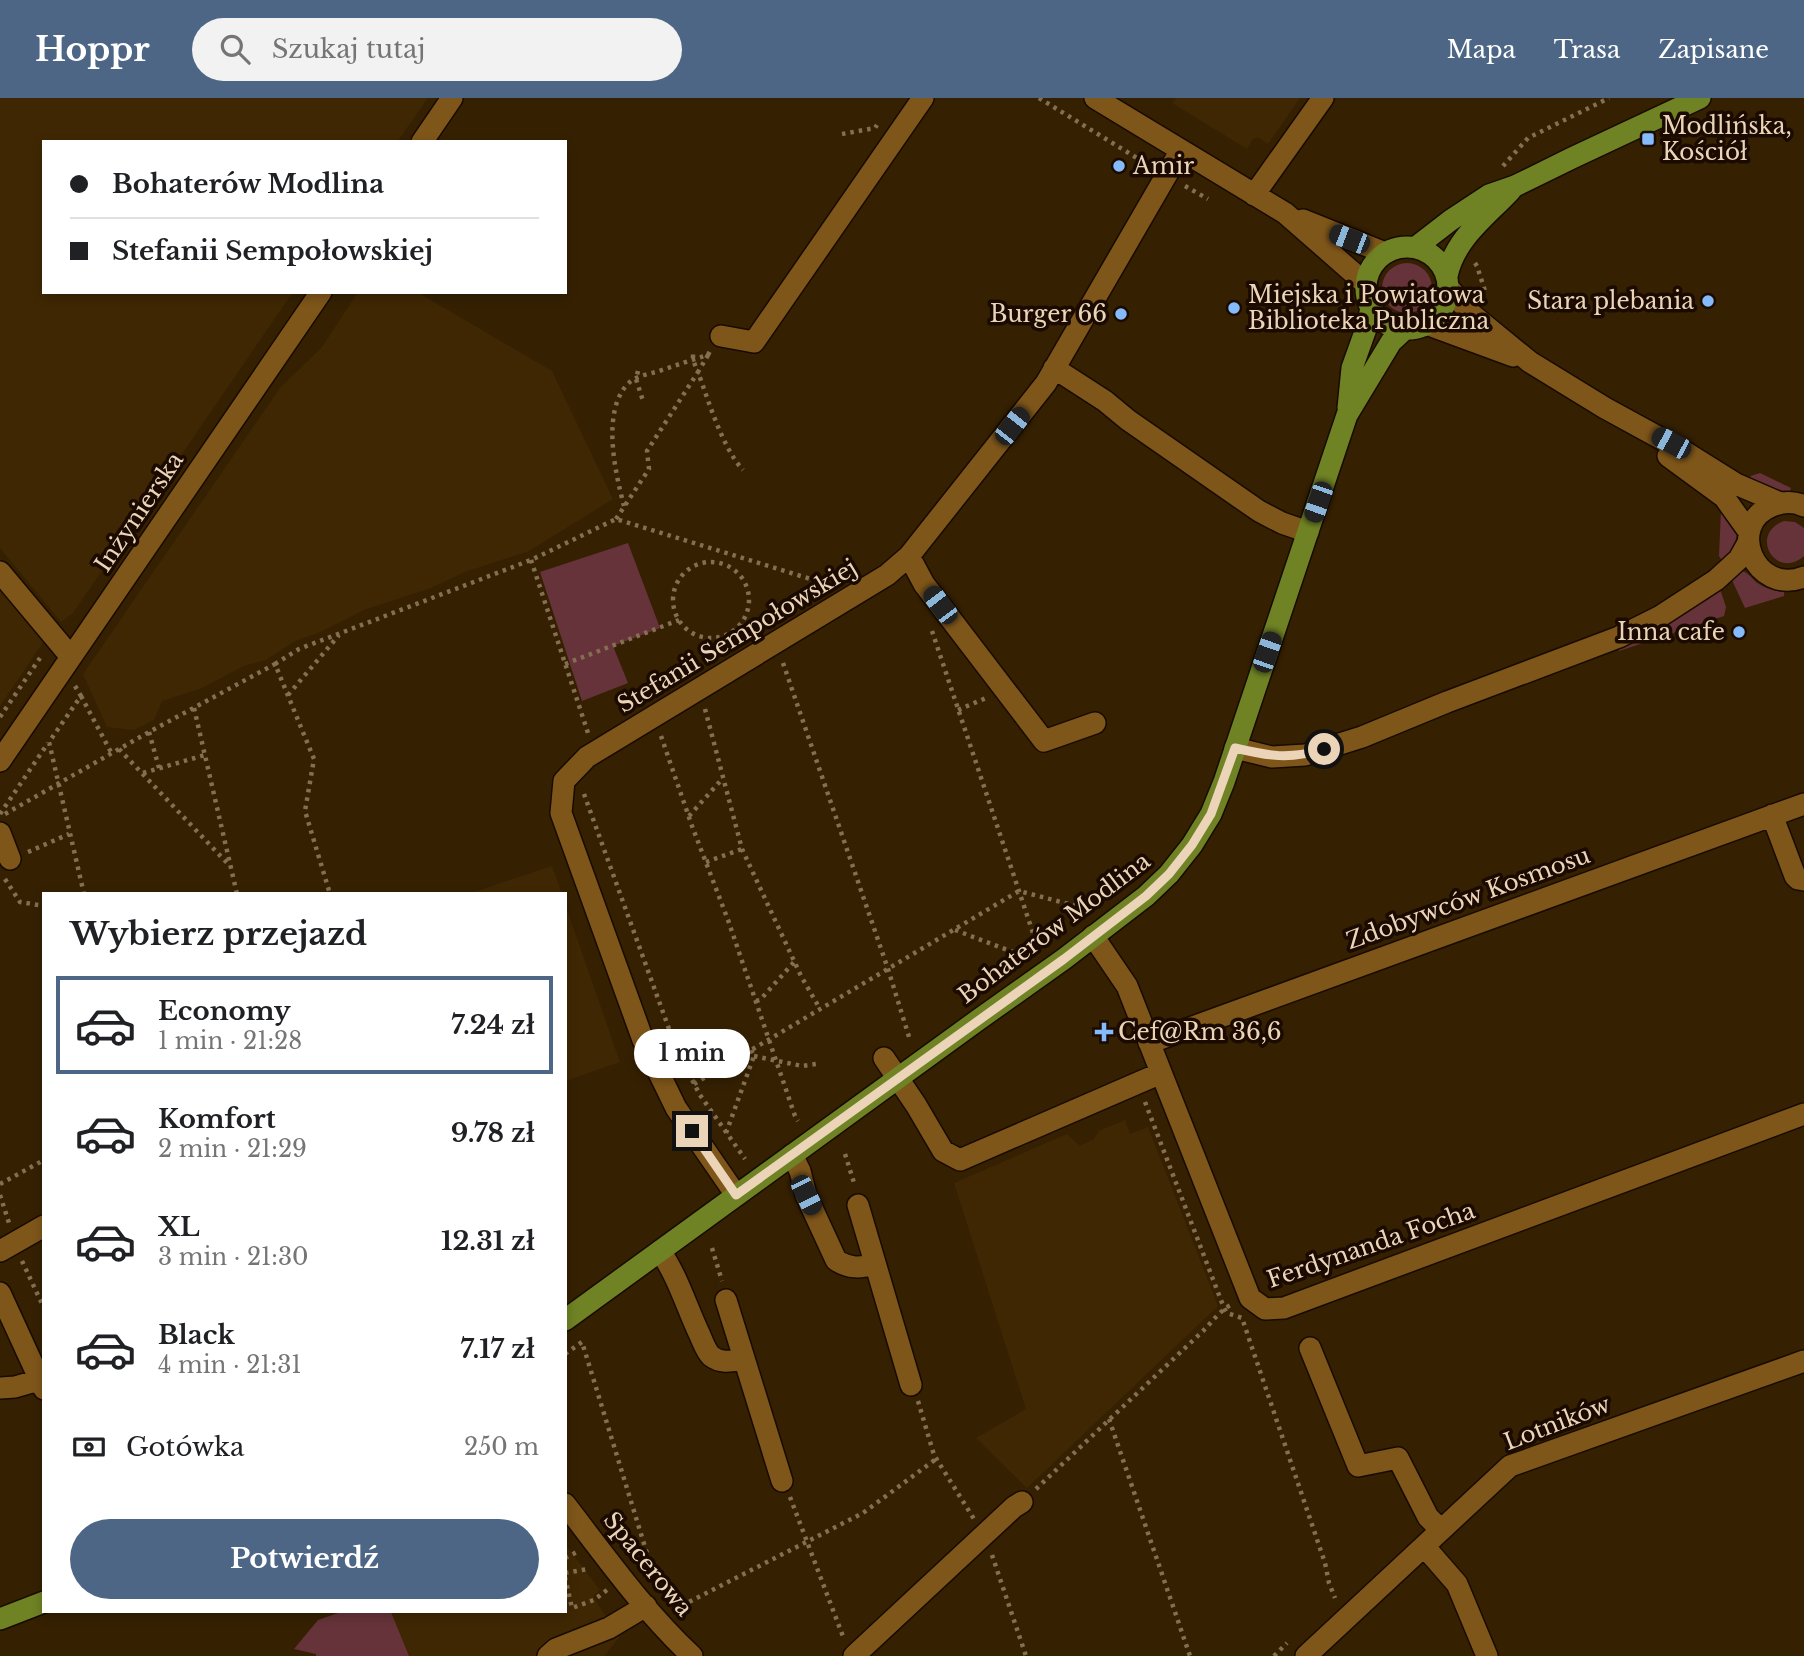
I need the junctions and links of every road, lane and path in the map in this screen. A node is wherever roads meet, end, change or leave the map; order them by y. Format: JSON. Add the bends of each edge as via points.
{"nodes":[{"id":1,"x":452,"y":98,"type":"edge"},
{"id":2,"x":923,"y":98,"type":"edge"},
{"id":3,"x":1039,"y":98,"type":"edge"},
{"id":4,"x":1095,"y":98,"type":"edge"},
{"id":5,"x":1323,"y":98,"type":"edge"},
{"id":6,"x":1700,"y":98,"type":"edge"},
{"id":7,"x":423,"y":140,"type":"edge"},
{"id":8,"x":1181,"y":150,"type":"junction"},
{"id":9,"x":1166,"y":175,"type":"junction"},
{"id":10,"x":1515,"y":186,"type":"junction"},
{"id":11,"x":1254,"y":195,"type":"junction"},
{"id":12,"x":1208,"y":199,"type":"dead end"},
{"id":13,"x":1284,"y":213,"type":"junction"},
{"id":14,"x":1416,"y":247,"type":"junction"},
{"id":15,"x":1385,"y":253,"type":"junction"},
{"id":16,"x":1447,"y":281,"type":"junction"},
{"id":17,"x":1366,"y":284,"type":"junction"},
{"id":18,"x":320,"y":294,"type":"edge"},
{"id":19,"x":1371,"y":308,"type":"junction"},
{"id":20,"x":1426,"y":324,"type":"junction"},
{"id":21,"x":1405,"y":329,"type":"junction"},
{"id":22,"x":721,"y":336,"type":"joint"},
{"id":23,"x":693,"y":352,"type":"dead end"},
{"id":24,"x":708,"y":355,"type":"junction"},
{"id":25,"x":693,"y":360,"type":"junction"},
{"id":26,"x":1530,"y":362,"type":"junction"},
{"id":27,"x":1055,"y":368,"type":"junction"},
{"id":28,"x":638,"y":371,"type":"dead end"},
{"id":29,"x":698,"y":372,"type":"junction"},
{"id":30,"x":636,"y":379,"type":"junction"},
{"id":31,"x":643,"y":401,"type":"dead end"},
{"id":32,"x":1605,"y":408,"type":"junction"},
{"id":33,"x":1347,"y":415,"type":"junction"},
{"id":34,"x":743,"y":470,"type":"dead end"},
{"id":35,"x":1780,"y":503,"type":"junction"},
{"id":36,"x":624,"y":506,"type":"junction"},
{"id":37,"x":1804,"y":506,"type":"edge"},
{"id":38,"x":616,"y":519,"type":"junction"},
{"id":39,"x":1308,"y":532,"type":"junction"},
{"id":40,"x":1749,"y":538,"type":"junction"},
{"id":41,"x":723,"y":552,"type":"junction"},
{"id":42,"x":909,"y":556,"type":"junction"},
{"id":43,"x":531,"y":560,"type":"junction"},
{"id":44,"x":720,"y":563,"type":"junction"},
{"id":45,"x":0,"y":572,"type":"edge"},
{"id":46,"x":1804,"y":577,"type":"edge"},
{"id":47,"x":847,"y":599,"type":"junction"},
{"id":48,"x":679,"y":620,"type":"junction"},
{"id":49,"x":930,"y":625,"type":"dead end"},
{"id":50,"x":339,"y":634,"type":"junction"},
{"id":51,"x":57,"y":640,"type":"junction"},
{"id":52,"x":779,"y":652,"type":"dead end"},
{"id":53,"x":40,"y":658,"type":"junction"},
{"id":54,"x":275,"y":664,"type":"junction"},
{"id":55,"x":565,"y":664,"type":"junction"},
{"id":56,"x":66,"y":665,"type":"junction"},
{"id":57,"x":1002,"y":686,"type":"junction"},
{"id":58,"x":288,"y":695,"type":"junction"},
{"id":59,"x":80,"y":696,"type":"junction"},
{"id":60,"x":702,"y":698,"type":"dead end"},
{"id":61,"x":194,"y":708,"type":"junction"},
{"id":62,"x":958,"y":710,"type":"junction"},
{"id":63,"x":0,"y":717,"type":"edge"},
{"id":64,"x":1095,"y":723,"type":"dead end"},
{"id":65,"x":657,"y":725,"type":"dead end"},
{"id":66,"x":149,"y":732,"type":"junction"},
{"id":67,"x":49,"y":743,"type":"junction"},
{"id":68,"x":1235,"y":748,"type":"junction"},
{"id":69,"x":119,"y":749,"type":"junction"},
{"id":70,"x":597,"y":751,"type":"junction"},
{"id":71,"x":111,"y":754,"type":"junction"},
{"id":72,"x":205,"y":755,"type":"junction"},
{"id":73,"x":0,"y":761,"type":"edge"},
{"id":74,"x":159,"y":768,"type":"junction"},
{"id":75,"x":143,"y":773,"type":"junction"},
{"id":76,"x":723,"y":777,"type":"junction"},
{"id":77,"x":580,"y":782,"type":"dead end"},
{"id":78,"x":58,"y":783,"type":"junction"},
{"id":79,"x":1804,"y":804,"type":"edge"},
{"id":80,"x":1772,"y":815,"type":"junction"},
{"id":81,"x":0,"y":816,"type":"edge"},
{"id":82,"x":689,"y":817,"type":"junction"},
{"id":83,"x":0,"y":833,"type":"edge"},
{"id":84,"x":69,"y":834,"type":"junction"},
{"id":85,"x":742,"y":849,"type":"junction"},
{"id":86,"x":706,"y":862,"type":"junction"},
{"id":87,"x":5,"y":866,"type":"edge"},
{"id":88,"x":230,"y":867,"type":"junction"},
{"id":89,"x":1804,"y":880,"type":"edge"},
{"id":90,"x":1019,"y":891,"type":"junction"},
{"id":91,"x":84,"y":892,"type":"edge"},
{"id":92,"x":236,"y":892,"type":"edge"},
{"id":93,"x":329,"y":892,"type":"edge"},
{"id":94,"x":42,"y":906,"type":"edge"},
{"id":95,"x":1093,"y":910,"type":"dead end"},
{"id":96,"x":953,"y":930,"type":"junction"},
{"id":97,"x":1093,"y":936,"type":"junction"},
{"id":98,"x":1038,"y":948,"type":"dead end"},
{"id":99,"x":1026,"y":957,"type":"dead end"},
{"id":100,"x":794,"y":961,"type":"junction"},
{"id":101,"x":888,"y":969,"type":"junction"},
{"id":102,"x":756,"y":1001,"type":"junction"},
{"id":103,"x":820,"y":1009,"type":"junction"},
{"id":104,"x":768,"y":1040,"type":"junction"},
{"id":105,"x":910,"y":1040,"type":"dead end"},
{"id":106,"x":1150,"y":1043,"type":"junction"},
{"id":107,"x":751,"y":1050,"type":"junction"},
{"id":108,"x":677,"y":1051,"type":"junction"},
{"id":109,"x":754,"y":1056,"type":"junction"},
{"id":110,"x":884,"y":1058,"type":"dead end"},
{"id":111,"x":735,"y":1060,"type":"junction"},
{"id":112,"x":775,"y":1060,"type":"junction"},
{"id":113,"x":816,"y":1064,"type":"dead end"},
{"id":114,"x":1161,"y":1073,"type":"junction"},
{"id":115,"x":897,"y":1078,"type":"junction"},
{"id":116,"x":694,"y":1084,"type":"junction"},
{"id":117,"x":1804,"y":1114,"type":"edge"},
{"id":118,"x":798,"y":1121,"type":"dead end"},
{"id":119,"x":726,"y":1133,"type":"junction"},
{"id":120,"x":845,"y":1154,"type":"dead end"},
{"id":121,"x":792,"y":1155,"type":"junction"},
{"id":122,"x":745,"y":1159,"type":"dead end"},
{"id":123,"x":42,"y":1161,"type":"edge"},
{"id":124,"x":0,"y":1184,"type":"edge"},
{"id":125,"x":736,"y":1195,"type":"junction"},
{"id":126,"x":858,"y":1205,"type":"joint"},
{"id":127,"x":42,"y":1227,"type":"edge"},
{"id":128,"x":712,"y":1248,"type":"dead end"},
{"id":129,"x":0,"y":1251,"type":"edge"},
{"id":130,"x":660,"y":1251,"type":"junction"},
{"id":131,"x":875,"y":1264,"type":"junction"},
{"id":132,"x":0,"y":1293,"type":"edge"},
{"id":133,"x":1250,"y":1298,"type":"junction"},
{"id":134,"x":726,"y":1300,"type":"joint"},
{"id":135,"x":1224,"y":1308,"type":"junction"},
{"id":136,"x":567,"y":1319,"type":"edge"},
{"id":137,"x":1310,"y":1348,"type":"dead end"},
{"id":138,"x":567,"y":1353,"type":"edge"},
{"id":139,"x":743,"y":1359,"type":"junction"},
{"id":140,"x":1804,"y":1361,"type":"edge"},
{"id":141,"x":41,"y":1385,"type":"edge"},
{"id":142,"x":911,"y":1385,"type":"dead end"},
{"id":143,"x":0,"y":1388,"type":"edge"},
{"id":144,"x":1109,"y":1419,"type":"junction"},
{"id":145,"x":936,"y":1459,"type":"dead end"},
{"id":146,"x":782,"y":1481,"type":"joint"},
{"id":147,"x":1022,"y":1502,"type":"joint"},
{"id":148,"x":567,"y":1506,"type":"edge"},
{"id":149,"x":1441,"y":1530,"type":"junction"},
{"id":150,"x":806,"y":1542,"type":"junction"},
{"id":151,"x":1424,"y":1546,"type":"junction"},
{"id":152,"x":595,"y":1568,"type":"dead end"},
{"id":153,"x":567,"y":1575,"type":"edge"},
{"id":154,"x":643,"y":1577,"type":"dead end"},
{"id":155,"x":567,"y":1584,"type":"edge"},
{"id":156,"x":611,"y":1588,"type":"dead end"},
{"id":157,"x":1335,"y":1598,"type":"dead end"},
{"id":158,"x":42,"y":1603,"type":"edge"},
{"id":159,"x":656,"y":1607,"type":"junction"},
{"id":160,"x":0,"y":1619,"type":"edge"},
{"id":161,"x":850,"y":1651,"type":"edge"},
{"id":162,"x":548,"y":1656,"type":"edge"},
{"id":163,"x":692,"y":1656,"type":"edge"},
{"id":164,"x":1190,"y":1656,"type":"edge"},
{"id":165,"x":1306,"y":1656,"type":"edge"},
{"id":166,"x":1487,"y":1656,"type":"edge"}],
"edges":[{"from":1,"to":7,"type":"street"},
{"from":2,"to":22,"type":"street","via":[[754,342]]},
{"from":3,"to":9,"type":"path"},
{"from":4,"to":8,"type":"street"},
{"from":5,"to":11,"type":"street"},
{"from":6,"to":10,"type":"main road"},
{"from":8,"to":9,"type":"street","name":"Stefanii Sempołowskiej"},
{"from":8,"to":11,"type":"street"},
{"from":9,"to":12,"type":"path"},
{"from":9,"to":27,"type":"street","name":"Stefanii Sempołowskiej"},
{"from":10,"to":14,"type":"main road","via":[[1489,195]]},
{"from":10,"to":16,"type":"main road","via":[[1466,236],[1450,260]]},
{"from":11,"to":13,"type":"street"},
{"from":13,"to":15,"type":"street"},
{"from":13,"to":17,"type":"street"},
{"from":14,"to":15,"type":"main road"},
{"from":14,"to":16,"type":"main road","via":[[1435,258]]},
{"from":15,"to":17,"type":"main road","via":[[1370,268]]},
{"from":16,"to":20,"type":"main road","via":[[1442,309]]},
{"from":16,"to":26,"type":"street","via":[[1471,313]]},
{"from":17,"to":19,"type":"main road"},
{"from":18,"to":56,"type":"street","name":"Inżynierska"},
{"from":19,"to":21,"type":"main road","via":[[1385,323]]},
{"from":19,"to":33,"type":"main road","via":[[1352,368]]},
{"from":20,"to":21,"type":"main road"},
{"from":20,"to":26,"type":"street"},
{"from":21,"to":33,"type":"main road","via":[[1391,342]]},
{"from":22,"to":24,"type":"path"},
{"from":23,"to":25,"type":"path"},
{"from":24,"to":25,"type":"path"},
{"from":24,"to":29,"type":"path"},
{"from":25,"to":29,"type":"path"},
{"from":25,"to":30,"type":"path"},
{"from":26,"to":32,"type":"street"},
{"from":27,"to":39,"type":"street","via":[[1259,511]]},
{"from":27,"to":42,"type":"street","name":"Stefanii Sempołowskiej"},
{"from":28,"to":30,"type":"path"},
{"from":29,"to":34,"type":"path","via":[[729,449]]},
{"from":29,"to":36,"type":"path","via":[[648,451],[649,470]]},
{"from":30,"to":31,"type":"path"},
{"from":30,"to":36,"type":"path","via":[[615,406],[612,438]]},
{"from":32,"to":35,"type":"street","via":[[1736,484]]},
{"from":32,"to":40,"type":"street","via":[[1724,497]]},
{"from":33,"to":39,"type":"main road","name":"Bohaterów Modlina"},
{"from":35,"to":37,"type":"street"},
{"from":35,"to":40,"type":"street","via":[[1755,519]]},
{"from":36,"to":38,"type":"path"},
{"from":38,"to":41,"type":"path"},
{"from":38,"to":43,"type":"path"},
{"from":39,"to":68,"type":"main road","name":"Bohaterów Modlina"},
{"from":40,"to":46,"type":"street","via":[[1751,556],[1769,576],[1787,581]]},
{"from":40,"to":68,"type":"street","via":[[1740,559],[1716,580],[1619,637],[1305,755],[1272,757]]},
{"from":41,"to":44,"type":"path"},
{"from":41,"to":47,"type":"path","via":[[835,587]]},
{"from":42,"to":47,"type":"street","name":"Stefanii Sempołowskiej"},
{"from":42,"to":57,"type":"street"},
{"from":43,"to":50,"type":"path"},
{"from":43,"to":55,"type":"path"},
{"from":44,"to":48,"type":"path","via":[[706,562],[683,574],[673,597]]},
{"from":44,"to":48,"type":"path","via":[[732,568],[747,587],[748,611],[742,622],[734,631],[711,638],[688,631]]},
{"from":45,"to":51,"type":"street"},
{"from":47,"to":70,"type":"street","name":"Stefanii Sempołowskiej"},
{"from":48,"to":55,"type":"path"},
{"from":49,"to":62,"type":"path"},
{"from":50,"to":54,"type":"path"},
{"from":50,"to":58,"type":"path"},
{"from":51,"to":53,"type":"path"},
{"from":51,"to":56,"type":"street"},
{"from":52,"to":101,"type":"path"},
{"from":53,"to":56,"type":"path"},
{"from":53,"to":63,"type":"path"},
{"from":54,"to":58,"type":"path"},
{"from":54,"to":61,"type":"path"},
{"from":55,"to":70,"type":"path"},
{"from":56,"to":59,"type":"path"},
{"from":56,"to":73,"type":"street","name":"Inżynierska"},
{"from":57,"to":62,"type":"path"},
{"from":57,"to":64,"type":"street","via":[[1045,741]]},
{"from":58,"to":93,"type":"path","via":[[314,758],[305,811]]},
{"from":59,"to":67,"type":"path"},
{"from":59,"to":71,"type":"path"},
{"from":60,"to":76,"type":"path"},
{"from":61,"to":66,"type":"path"},
{"from":61,"to":72,"type":"path"},
{"from":62,"to":90,"type":"path"},
{"from":65,"to":82,"type":"path"},
{"from":66,"to":69,"type":"path"},
{"from":66,"to":74,"type":"path"},
{"from":67,"to":78,"type":"path"},
{"from":67,"to":81,"type":"path"},
{"from":68,"to":97,"type":"main road","name":"Bohaterów Modlina","via":[[1211,814],[1192,845],[1146,896]]},
{"from":69,"to":71,"type":"path"},
{"from":69,"to":75,"type":"path"},
{"from":70,"to":125,"type":"street","name":"Stefanii Sempołowskiej","via":[[564,781],[561,813],[643,1040],[676,1108]]},
{"from":71,"to":78,"type":"path"},
{"from":72,"to":74,"type":"path"},
{"from":72,"to":88,"type":"path"},
{"from":74,"to":75,"type":"path"},
{"from":75,"to":88,"type":"path"},
{"from":76,"to":82,"type":"path"},
{"from":76,"to":85,"type":"path"},
{"from":77,"to":108,"type":"path"},
{"from":78,"to":81,"type":"path"},
{"from":78,"to":84,"type":"path"},
{"from":79,"to":80,"type":"street","name":"Zdobywców Kosmosu"},
{"from":80,"to":89,"type":"street","via":[[1795,876]]},
{"from":80,"to":106,"type":"street","name":"Zdobywców Kosmosu"},
{"from":82,"to":86,"type":"path"},
{"from":83,"to":87,"type":"street"},
{"from":84,"to":87,"type":"path"},
{"from":84,"to":91,"type":"path"},
{"from":85,"to":86,"type":"path"},
{"from":85,"to":100,"type":"path"},
{"from":86,"to":102,"type":"path"},
{"from":87,"to":94,"type":"path","via":[[20,902]]},
{"from":88,"to":92,"type":"path"},
{"from":90,"to":95,"type":"path"},
{"from":90,"to":96,"type":"path"},
{"from":90,"to":98,"type":"path"},
{"from":96,"to":99,"type":"path"},
{"from":96,"to":101,"type":"path"},
{"from":97,"to":106,"type":"street","name":"Ferdynanda Focha","via":[[1127,986]]},
{"from":97,"to":115,"type":"main road","name":"Bohaterów Modlina"},
{"from":100,"to":102,"type":"path"},
{"from":100,"to":103,"type":"path"},
{"from":101,"to":103,"type":"path"},
{"from":101,"to":105,"type":"path"},
{"from":102,"to":104,"type":"path"},
{"from":103,"to":104,"type":"path"},
{"from":104,"to":107,"type":"path"},
{"from":104,"to":112,"type":"path"},
{"from":106,"to":114,"type":"street","name":"Ferdynanda Focha"},
{"from":107,"to":109,"type":"path"},
{"from":107,"to":111,"type":"path"},
{"from":108,"to":111,"type":"path"},
{"from":108,"to":116,"type":"path"},
{"from":109,"to":112,"type":"path"},
{"from":109,"to":119,"type":"path"},
{"from":110,"to":115,"type":"street"},
{"from":111,"to":116,"type":"path"},
{"from":112,"to":113,"type":"path"},
{"from":112,"to":118,"type":"path"},
{"from":114,"to":115,"type":"street","via":[[960,1160],[943,1151]]},
{"from":114,"to":133,"type":"street","name":"Ferdynanda Focha"},
{"from":115,"to":121,"type":"main road","name":"Bohaterów Modlina"},
{"from":116,"to":119,"type":"path"},
{"from":117,"to":133,"type":"street","name":"Ferdynanda Focha","via":[[1284,1308],[1265,1309]]},
{"from":119,"to":122,"type":"path"},
{"from":120,"to":126,"type":"path"},
{"from":121,"to":125,"type":"main road","name":"Bohaterów Modlina"},
{"from":121,"to":131,"type":"street","via":[[836,1260],[854,1268]]},
{"from":123,"to":124,"type":"path"},
{"from":125,"to":130,"type":"main road","name":"Bohaterów Modlina"},
{"from":126,"to":131,"type":"street"},
{"from":127,"to":129,"type":"street"},
{"from":128,"to":134,"type":"path"},
{"from":130,"to":136,"type":"main road","name":"Bohaterów Modlina"},
{"from":130,"to":139,"type":"street","via":[[710,1355],[728,1362]]},
{"from":131,"to":142,"type":"street"},
{"from":132,"to":141,"type":"street"},
{"from":133,"to":135,"type":"path"},
{"from":134,"to":139,"type":"street"},
{"from":135,"to":144,"type":"path"},
{"from":135,"to":157,"type":"path","via":[[1242,1318]]},
{"from":137,"to":149,"type":"street","via":[[1358,1466],[1398,1458],[1428,1517]]},
{"from":138,"to":154,"type":"path","via":[[582,1342],[653,1573]]},
{"from":139,"to":146,"type":"street"},
{"from":140,"to":149,"type":"street","name":"Lotników","via":[[1510,1466]]},
{"from":141,"to":143,"type":"street"},
{"from":144,"to":147,"type":"path"},
{"from":144,"to":164,"type":"path"},
{"from":145,"to":150,"type":"path","via":[[863,1513]]},
{"from":146,"to":150,"type":"path"},
{"from":147,"to":161,"type":"street"},
{"from":148,"to":159,"type":"street","name":"Spacerowa"},
{"from":149,"to":151,"type":"street","name":"Lotników"},
{"from":150,"to":159,"type":"path","via":[[685,1604]]},
{"from":150,"to":161,"type":"path"},
{"from":151,"to":165,"type":"street","name":"Lotników"},
{"from":151,"to":166,"type":"street","via":[[1457,1584]]},
{"from":152,"to":153,"type":"path"},
{"from":155,"to":156,"type":"path","via":[[572,1608]]},
{"from":158,"to":160,"type":"main road"},
{"from":159,"to":162,"type":"street"},
{"from":159,"to":163,"type":"street","name":"Spacerowa","via":[[678,1643]]}]}
